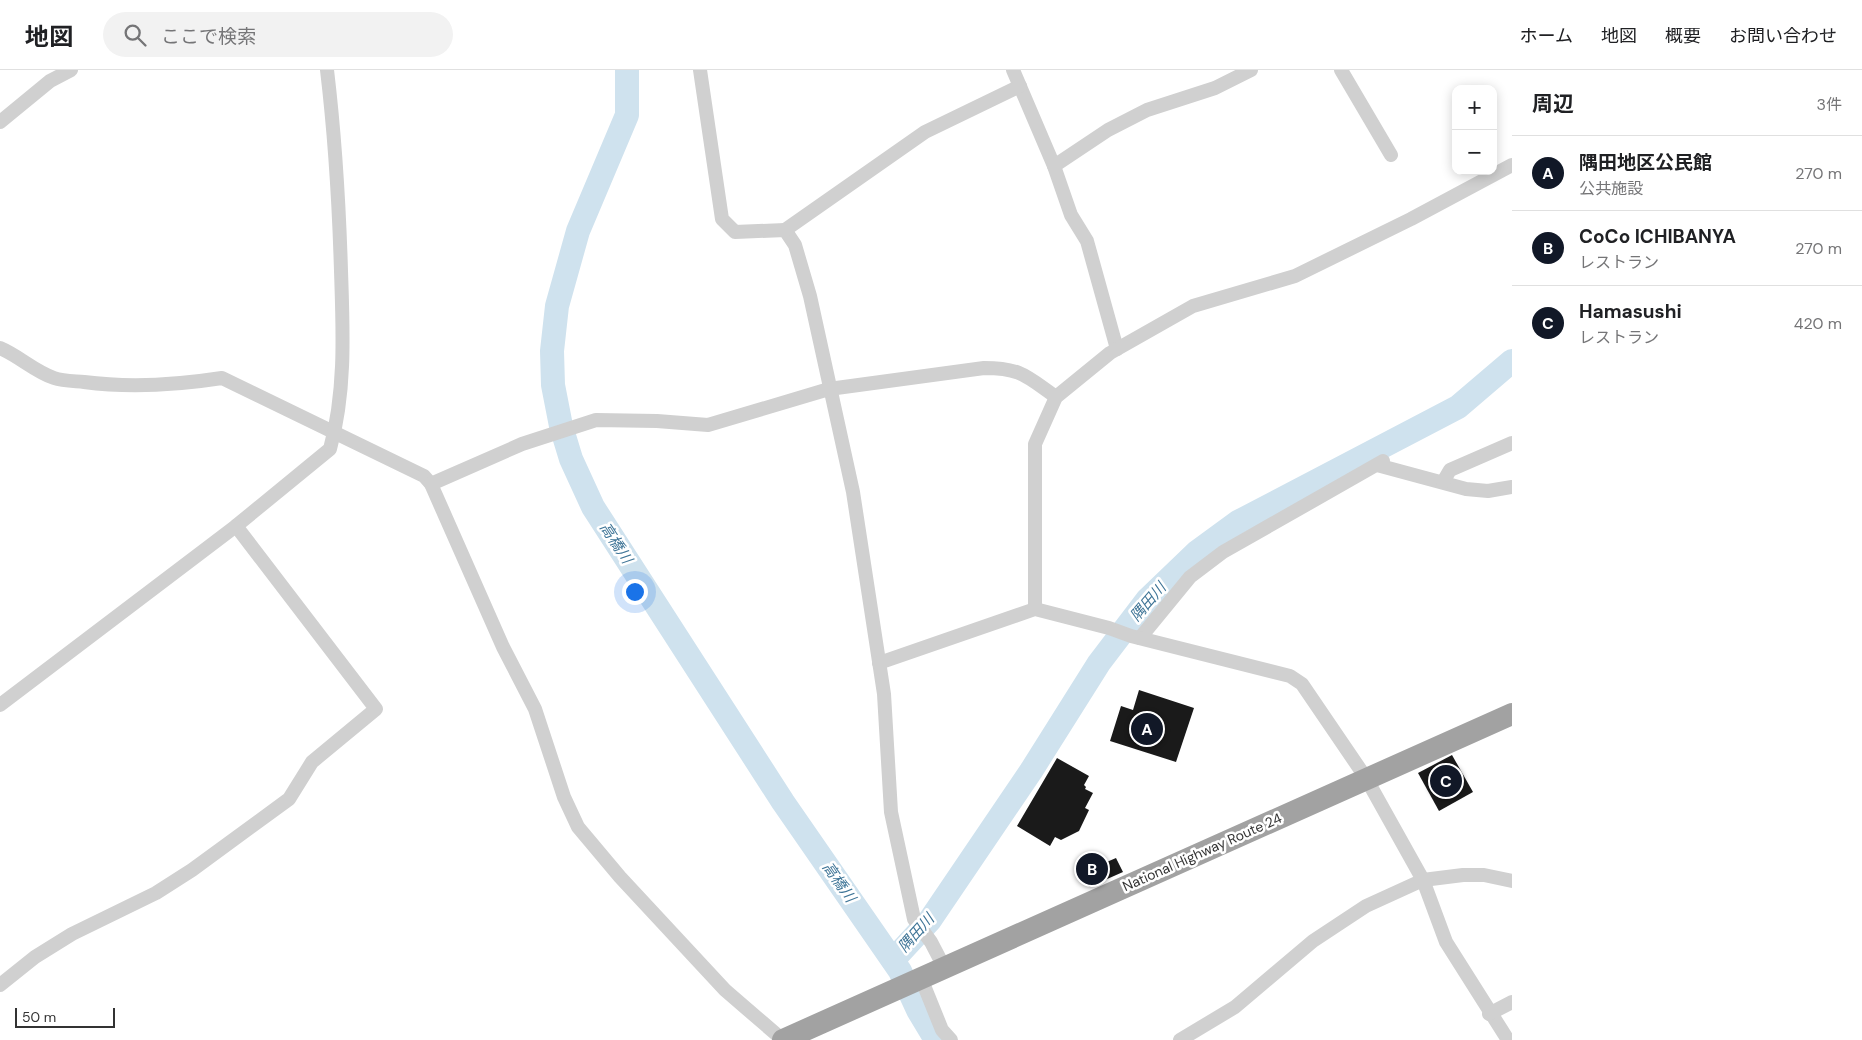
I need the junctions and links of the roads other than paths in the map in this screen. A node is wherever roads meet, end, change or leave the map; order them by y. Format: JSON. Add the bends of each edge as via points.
{"nodes":[{"id":1,"x":71,"y":70,"type":"edge"},
{"id":2,"x":327,"y":70,"type":"edge"},
{"id":3,"x":700,"y":70,"type":"edge"},
{"id":4,"x":1013,"y":70,"type":"edge"},
{"id":5,"x":1251,"y":70,"type":"edge"},
{"id":6,"x":1341,"y":70,"type":"edge"},
{"id":7,"x":1020,"y":86,"type":"junction"},
{"id":8,"x":0,"y":122,"type":"edge"},
{"id":9,"x":1391,"y":155,"type":"dead end"},
{"id":10,"x":1512,"y":164,"type":"edge"},
{"id":11,"x":1054,"y":166,"type":"junction"},
{"id":12,"x":784,"y":230,"type":"junction"},
{"id":13,"x":0,"y":348,"type":"edge"},
{"id":14,"x":1117,"y":349,"type":"junction"},
{"id":15,"x":829,"y":389,"type":"junction"},
{"id":16,"x":1056,"y":397,"type":"junction"},
{"id":17,"x":334,"y":432,"type":"junction"},
{"id":18,"x":1512,"y":442,"type":"edge"},
{"id":19,"x":1443,"y":482,"type":"junction"},
{"id":20,"x":431,"y":484,"type":"junction"},
{"id":21,"x":1512,"y":487,"type":"edge"},
{"id":22,"x":236,"y":526,"type":"junction"},
{"id":23,"x":1035,"y":609,"type":"junction"},
{"id":24,"x":1135,"y":637,"type":"junction"},
{"id":25,"x":879,"y":663,"type":"junction"},
{"id":26,"x":0,"y":705,"type":"edge"},
{"id":27,"x":1512,"y":714,"type":"edge"},
{"id":28,"x":1366,"y":778,"type":"junction"},
{"id":29,"x":1423,"y":880,"type":"junction"},
{"id":30,"x":1512,"y":881,"type":"edge"},
{"id":31,"x":944,"y":967,"type":"junction"},
{"id":32,"x":921,"y":978,"type":"junction"},
{"id":33,"x":0,"y":985,"type":"edge"},
{"id":34,"x":1512,"y":1002,"type":"edge"},
{"id":35,"x":1489,"y":1014,"type":"junction"},
{"id":36,"x":783,"y":1040,"type":"edge"},
{"id":37,"x":951,"y":1040,"type":"edge"},
{"id":38,"x":1180,"y":1040,"type":"edge"},
{"id":39,"x":1508,"y":1040,"type":"edge"}],
"edges":[{"from":1,"to":8,"type":"street","via":[[50,81]]},
{"from":2,"to":17,"type":"street","via":[[338,182],[342,306],[343,365]]},
{"from":3,"to":12,"type":"street","via":[[722,219],[735,232]]},
{"from":4,"to":7,"type":"street"},
{"from":5,"to":11,"type":"street","via":[[1215,88],[1147,110],[1108,130]]},
{"from":6,"to":9,"type":"street"},
{"from":7,"to":11,"type":"street"},
{"from":7,"to":12,"type":"street","via":[[925,132]]},
{"from":10,"to":14,"type":"street","via":[[1411,219],[1295,276],[1193,306]]},
{"from":11,"to":14,"type":"street","via":[[1071,215],[1087,241]]},
{"from":12,"to":15,"type":"street","via":[[795,245],[810,296]]},
{"from":13,"to":17,"type":"street","via":[[56,378],[115,386],[222,378]]},
{"from":14,"to":16,"type":"street"},
{"from":15,"to":16,"type":"street","via":[[984,368],[1007,368],[1022,373]]},
{"from":15,"to":20,"type":"street","via":[[708,424],[596,420],[522,444]]},
{"from":15,"to":25,"type":"street","via":[[853,492]]},
{"from":16,"to":23,"type":"street","via":[[1035,444]]},
{"from":17,"to":20,"type":"street","via":[[424,476]]},
{"from":17,"to":22,"type":"street","via":[[330,449]]},
{"from":18,"to":19,"type":"street","via":[[1450,470]]},
{"from":19,"to":21,"type":"street","via":[[1466,490]]},
{"from":19,"to":24,"type":"street","via":[[1380,463],[1223,552],[1190,577]]},
{"from":20,"to":36,"type":"street","via":[[534,709],[564,797],[578,827],[725,990]]},
{"from":22,"to":26,"type":"street"},
{"from":22,"to":33,"type":"street","via":[[376,709],[312,762],[289,799],[192,870],[156,893],[72,934],[35,957]]},
{"from":23,"to":24,"type":"street"},
{"from":23,"to":25,"type":"street"},
{"from":24,"to":28,"type":"street","via":[[1290,676],[1302,684]]},
{"from":25,"to":31,"type":"street","via":[[891,812],[914,919]]},
{"from":27,"to":28,"type":"highway","name":"National Highway Route 24"},
{"from":28,"to":29,"type":"street"},
{"from":28,"to":31,"type":"highway","name":"National Highway Route 24"},
{"from":29,"to":30,"type":"street","via":[[1484,875]]},
{"from":29,"to":35,"type":"street","via":[[1446,942]]},
{"from":29,"to":38,"type":"street","via":[[1366,906],[1313,941],[1235,1007]]},
{"from":31,"to":32,"type":"highway","name":"National Highway Route 24"},
{"from":32,"to":36,"type":"highway","name":"National Highway Route 24"},
{"from":32,"to":37,"type":"street","via":[[942,1030]]},
{"from":34,"to":35,"type":"street"},
{"from":35,"to":39,"type":"street"}]}
